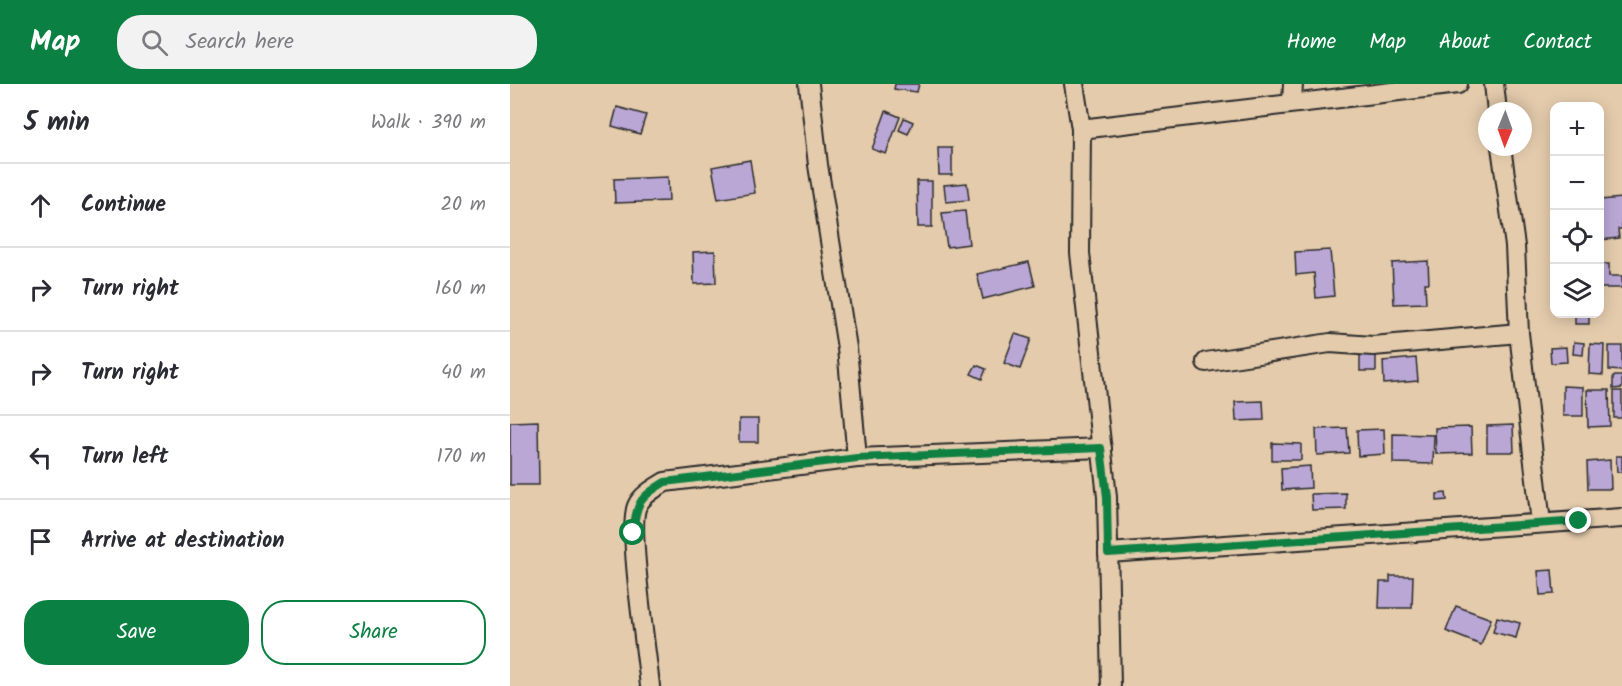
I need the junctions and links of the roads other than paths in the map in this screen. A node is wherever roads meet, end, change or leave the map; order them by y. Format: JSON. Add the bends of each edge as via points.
{"nodes":[{"id":1,"x":809,"y":84,"type":"edge"},
{"id":2,"x":1074,"y":84,"type":"edge"},
{"id":3,"x":1293,"y":84,"type":"edge"},
{"id":4,"x":1458,"y":84,"type":"edge"},
{"id":5,"x":1494,"y":84,"type":"edge"},
{"id":6,"x":1292,"y":102,"type":"junction"},
{"id":7,"x":1496,"y":102,"type":"edge"},
{"id":8,"x":1080,"y":129,"type":"junction"},
{"id":9,"x":1503,"y":156,"type":"edge"},
{"id":10,"x":1519,"y":333,"type":"junction"},
{"id":11,"x":1206,"y":362,"type":"dead end"},
{"id":12,"x":1101,"y":448,"type":"junction"},
{"id":13,"x":857,"y":458,"type":"junction"},
{"id":14,"x":1622,"y":518,"type":"edge"},
{"id":15,"x":1541,"y":523,"type":"junction"},
{"id":16,"x":1108,"y":553,"type":"junction"},
{"id":17,"x":650,"y":686,"type":"edge"},
{"id":18,"x":1111,"y":686,"type":"edge"}],
"edges":[{"from":1,"to":13,"type":"street","via":[[848,348]]},
{"from":2,"to":8,"type":"street"},
{"from":3,"to":6,"type":"street"},
{"from":4,"to":6,"type":"street"},
{"from":5,"to":7,"type":"street"},
{"from":6,"to":8,"type":"street"},
{"from":8,"to":12,"type":"street","via":[[1080,253]]},
{"from":9,"to":10,"type":"street","via":[[1515,246]]},
{"from":10,"to":11,"type":"street","via":[[1373,346],[1330,343]]},
{"from":10,"to":15,"type":"street"},
{"from":12,"to":13,"type":"street"},
{"from":12,"to":16,"type":"street"},
{"from":13,"to":17,"type":"street","via":[[665,482],[636,506],[633,533]]},
{"from":14,"to":15,"type":"street"},
{"from":15,"to":16,"type":"street"},
{"from":16,"to":18,"type":"street"}]}
